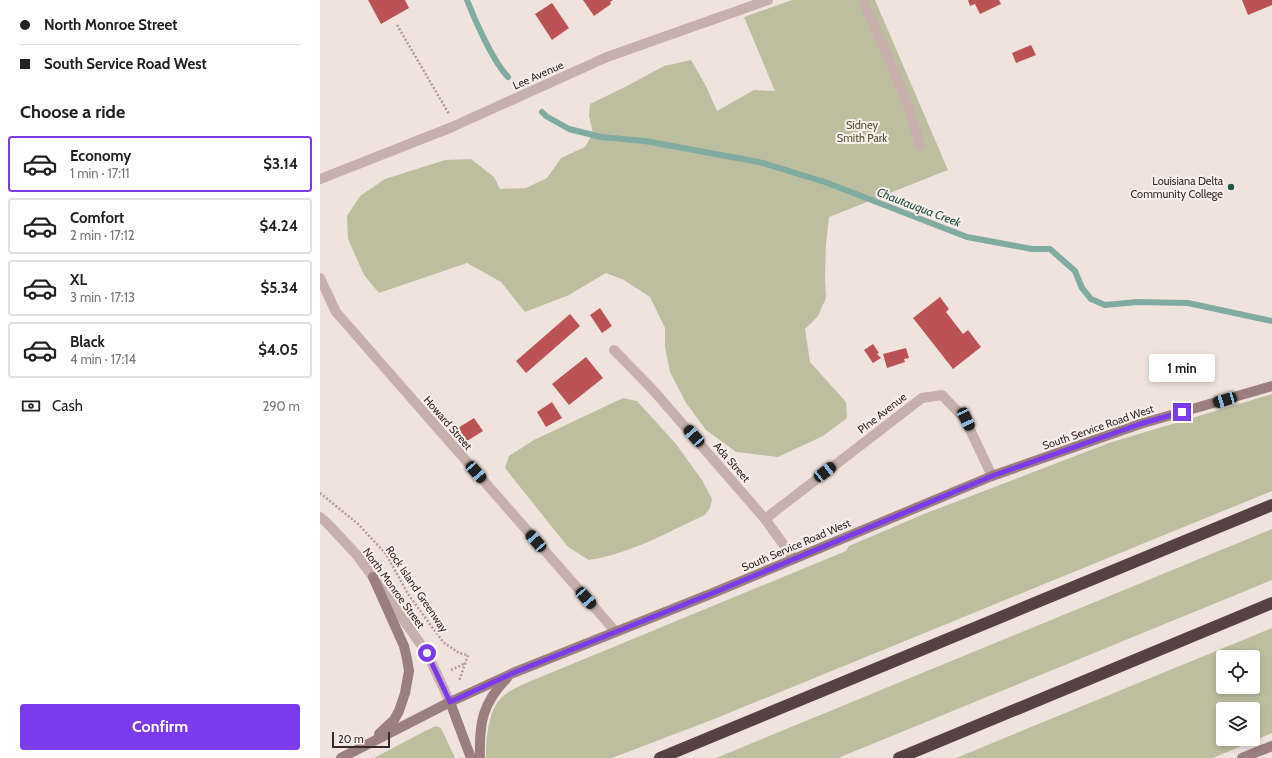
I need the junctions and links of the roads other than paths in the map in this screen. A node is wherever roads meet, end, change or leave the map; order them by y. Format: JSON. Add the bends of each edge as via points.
{"nodes":[{"id":1,"x":768,"y":0,"type":"edge"},
{"id":2,"x":863,"y":0,"type":"edge"},
{"id":3,"x":920,"y":146,"type":"dead end"},
{"id":4,"x":320,"y":179,"type":"edge"},
{"id":5,"x":320,"y":278,"type":"edge"},
{"id":6,"x":614,"y":350,"type":"dead end"},
{"id":7,"x":1272,"y":386,"type":"edge"},
{"id":8,"x":992,"y":476,"type":"junction"},
{"id":9,"x":1272,"y":505,"type":"edge"},
{"id":10,"x":320,"y":517,"type":"edge"},
{"id":11,"x":765,"y":519,"type":"junction"},
{"id":12,"x":794,"y":559,"type":"junction"},
{"id":13,"x":373,"y":577,"type":"junction"},
{"id":14,"x":1272,"y":603,"type":"edge"},
{"id":15,"x":616,"y":632,"type":"junction"},
{"id":16,"x":513,"y":673,"type":"junction"},
{"id":17,"x":450,"y":702,"type":"junction"},
{"id":18,"x":363,"y":746,"type":"junction"},
{"id":19,"x":1272,"y":746,"type":"edge"},
{"id":20,"x":341,"y":758,"type":"edge"},
{"id":21,"x":471,"y":758,"type":"edge"},
{"id":22,"x":480,"y":758,"type":"edge"},
{"id":23,"x":660,"y":758,"type":"edge"},
{"id":24,"x":899,"y":758,"type":"edge"},
{"id":25,"x":1242,"y":758,"type":"edge"}],
"edges":[{"from":1,"to":4,"type":"street","name":"Lee Avenue","via":[[607,57],[452,127]]},
{"from":2,"to":3,"type":"street","via":[[903,95]]},
{"from":5,"to":15,"type":"street","name":"Howard Street","via":[[336,312]]},
{"from":6,"to":11,"type":"street","name":"Ada Street","via":[[653,390]]},
{"from":7,"to":8,"type":"main road","name":"South Service Road West","via":[[1140,424]]},
{"from":8,"to":11,"type":"street","name":"PIne Avenue","via":[[966,419],[942,394],[922,398]]},
{"from":8,"to":12,"type":"main road","name":"South Service Road West"},
{"from":9,"to":23,"type":"highway"},
{"from":10,"to":13,"type":"street","name":"North Monroe Street","via":[[356,554]]},
{"from":11,"to":12,"type":"street","name":"Ada Street"},
{"from":12,"to":15,"type":"main road","name":"South Service Road West"},
{"from":13,"to":17,"type":"street","name":"North Monroe Street","via":[[427,653]]},
{"from":13,"to":18,"type":"main road","via":[[404,646],[408,672],[403,701],[394,720]]},
{"from":14,"to":24,"type":"highway"},
{"from":15,"to":16,"type":"main road","name":"South Service Road West"},
{"from":16,"to":17,"type":"main road","name":"South Service Road West"},
{"from":16,"to":22,"type":"main road","via":[[488,703],[480,727]]},
{"from":17,"to":18,"type":"main road","name":"South Service Road West"},
{"from":17,"to":21,"type":"main road"},
{"from":18,"to":20,"type":"main road","name":"South Service Road West"},
{"from":19,"to":25,"type":"main road"}]}
